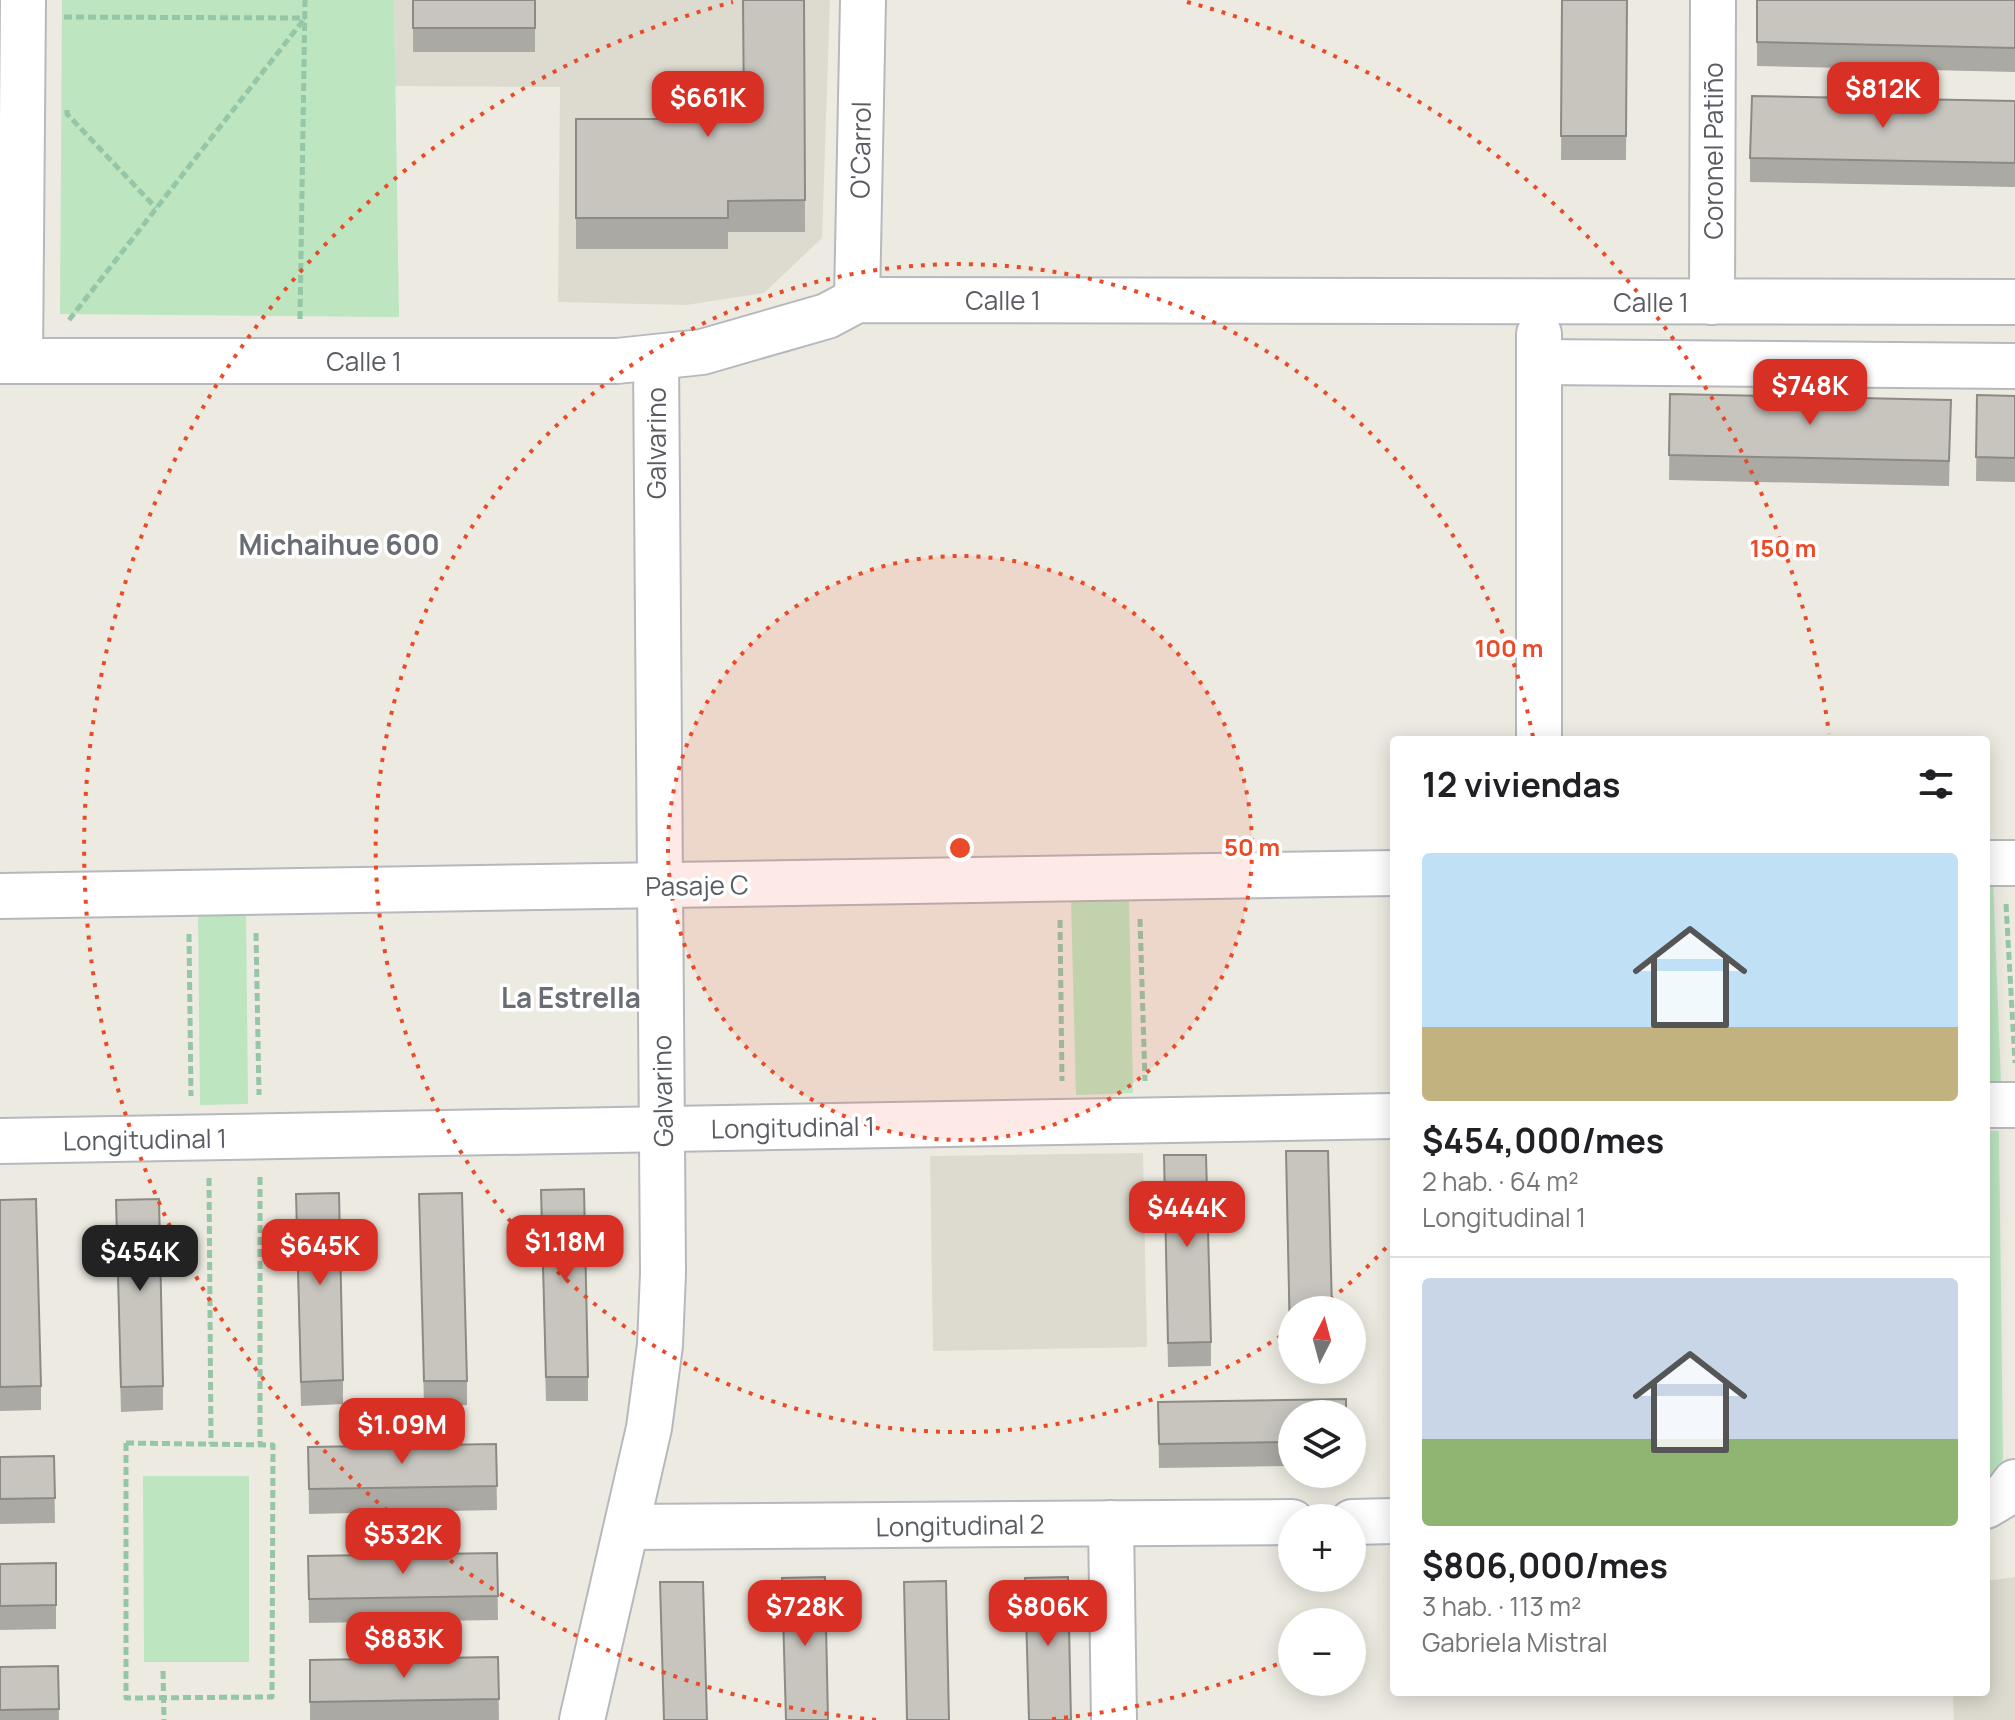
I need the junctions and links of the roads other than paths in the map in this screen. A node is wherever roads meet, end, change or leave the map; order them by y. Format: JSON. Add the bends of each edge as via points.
{"nodes":[{"id":1,"x":863,"y":0,"type":"edge"},
{"id":2,"x":1713,"y":0,"type":"edge"},
{"id":3,"x":23,"y":8,"type":"edge"},
{"id":4,"x":857,"y":300,"type":"junction"},
{"id":5,"x":1539,"y":302,"type":"junction"},
{"id":6,"x":1712,"y":302,"type":"junction"},
{"id":7,"x":2015,"y":302,"type":"edge"},
{"id":8,"x":656,"y":358,"type":"junction"},
{"id":9,"x":10,"y":361,"type":"edge"},
{"id":10,"x":1539,"y":362,"type":"junction"},
{"id":11,"x":2015,"y":366,"type":"edge"},
{"id":12,"x":1539,"y":736,"type":"edge"},
{"id":13,"x":1390,"y":873,"type":"edge"},
{"id":14,"x":659,"y":885,"type":"junction"},
{"id":15,"x":0,"y":896,"type":"edge"},
{"id":16,"x":1990,"y":1105,"type":"edge"},
{"id":17,"x":2015,"y":1105,"type":"edge"},
{"id":18,"x":1390,"y":1116,"type":"edge"},
{"id":19,"x":662,"y":1129,"type":"junction"},
{"id":20,"x":0,"y":1141,"type":"edge"},
{"id":21,"x":2015,"y":1482,"type":"edge"},
{"id":22,"x":1990,"y":1504,"type":"edge"},
{"id":23,"x":1390,"y":1521,"type":"edge"},
{"id":24,"x":1278,"y":1522,"type":"edge"},
{"id":25,"x":1366,"y":1522,"type":"edge"},
{"id":26,"x":1111,"y":1523,"type":"junction"},
{"id":27,"x":627,"y":1527,"type":"junction"},
{"id":28,"x":582,"y":1720,"type":"edge"},
{"id":29,"x":1114,"y":1720,"type":"edge"}],
"edges":[{"from":1,"to":4,"type":"street","name":"O'Carrol"},
{"from":2,"to":6,"type":"street","name":"Coronel Patiño"},
{"from":3,"to":9,"type":"street"},
{"from":4,"to":5,"type":"street","name":"Calle 1"},
{"from":4,"to":8,"type":"street","name":"Calle 1","via":[[827,316],[702,352]]},
{"from":5,"to":6,"type":"street","name":"Calle 1"},
{"from":5,"to":10,"type":"street"},
{"from":6,"to":7,"type":"street","name":"Calle 1"},
{"from":8,"to":9,"type":"street","name":"Calle 1"},
{"from":8,"to":14,"type":"street","name":"Galvarino"},
{"from":10,"to":11,"type":"street"},
{"from":10,"to":12,"type":"street"},
{"from":13,"to":14,"type":"street","name":"Pasaje C"},
{"from":14,"to":15,"type":"street","name":"Pasaje C"},
{"from":14,"to":19,"type":"street","name":"Galvarino"},
{"from":16,"to":17,"type":"street"},
{"from":18,"to":19,"type":"street","name":"Longitudinal 1"},
{"from":19,"to":20,"type":"street","name":"Longitudinal 1"},
{"from":19,"to":27,"type":"street","name":"Galvarino","via":[[660,1345]]},
{"from":21,"to":22,"type":"street"},
{"from":23,"to":25,"type":"street"},
{"from":24,"to":26,"type":"street","name":"Longitudinal 2"},
{"from":26,"to":27,"type":"street","name":"Longitudinal 2"},
{"from":26,"to":29,"type":"street"},
{"from":27,"to":28,"type":"street","name":"Galvarino"}]}
